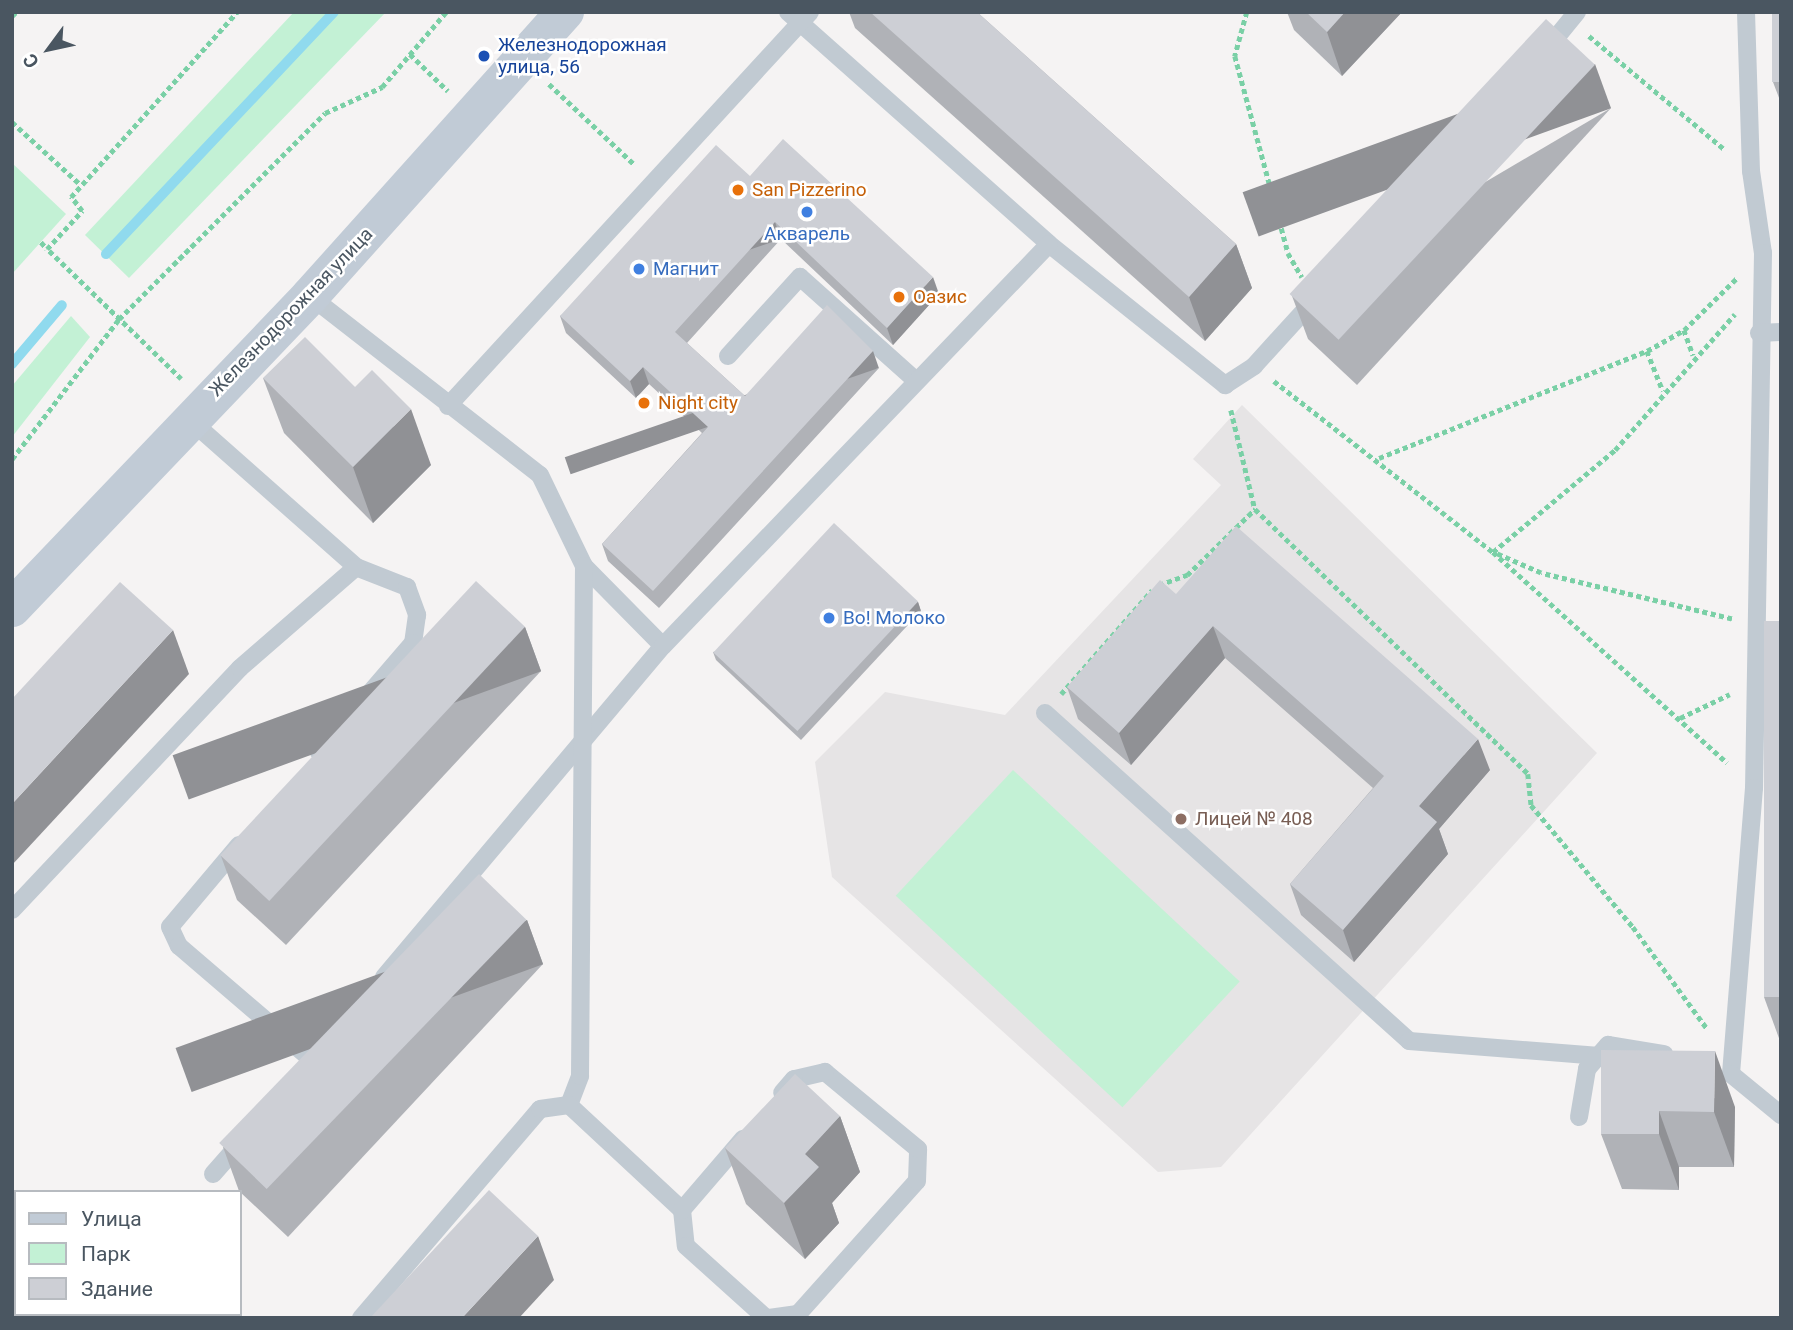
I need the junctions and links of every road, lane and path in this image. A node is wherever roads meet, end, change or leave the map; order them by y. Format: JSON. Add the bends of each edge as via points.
{"nodes":[{"id":1,"x":16,"y":12,"type":"edge"},
{"id":2,"x":237,"y":12,"type":"edge"},
{"id":3,"x":446,"y":12,"type":"edge"},
{"id":4,"x":565,"y":12,"type":"edge"},
{"id":5,"x":1247,"y":12,"type":"edge"},
{"id":6,"x":1746,"y":12,"type":"edge"},
{"id":7,"x":12,"y":16,"type":"edge"},
{"id":8,"x":799,"y":16,"type":"edge"},
{"id":9,"x":1574,"y":17,"type":"edge"},
{"id":10,"x":410,"y":54,"type":"junction"},
{"id":11,"x":1535,"y":61,"type":"edge"},
{"id":12,"x":543,"y":79,"type":"dead end"},
{"id":13,"x":453,"y":96,"type":"dead end"},
{"id":14,"x":12,"y":122,"type":"edge"},
{"id":15,"x":1751,"y":172,"type":"junction"},
{"id":16,"x":653,"y":183,"type":"junction"},
{"id":17,"x":81,"y":185,"type":"junction"},
{"id":18,"x":41,"y":242,"type":"dead end"},
{"id":19,"x":1049,"y":244,"type":"junction"},
{"id":20,"x":47,"y":248,"type":"junction"},
{"id":21,"x":1763,"y":253,"type":"junction"},
{"id":22,"x":1333,"y":279,"type":"edge"},
{"id":23,"x":1761,"y":289,"type":"junction"},
{"id":24,"x":310,"y":296,"type":"junction"},
{"id":25,"x":1315,"y":299,"type":"junction"},
{"id":26,"x":120,"y":319,"type":"junction"},
{"id":27,"x":1684,"y":330,"type":"junction"},
{"id":28,"x":1781,"y":332,"type":"edge"},
{"id":29,"x":1759,"y":333,"type":"junction"},
{"id":30,"x":1647,"y":351,"type":"junction"},
{"id":31,"x":728,"y":356,"type":"dead end"},
{"id":32,"x":1693,"y":356,"type":"junction"},
{"id":33,"x":1254,"y":366,"type":"junction"},
{"id":34,"x":915,"y":380,"type":"junction"},
{"id":35,"x":1225,"y":385,"type":"junction"},
{"id":36,"x":1663,"y":391,"type":"junction"},
{"id":37,"x":448,"y":406,"type":"junction"},
{"id":38,"x":196,"y":410,"type":"junction"},
{"id":39,"x":1379,"y":457,"type":"junction"},
{"id":40,"x":12,"y":459,"type":"edge"},
{"id":41,"x":1255,"y":509,"type":"junction"},
{"id":42,"x":1493,"y":552,"type":"junction"},
{"id":43,"x":584,"y":566,"type":"junction"},
{"id":44,"x":356,"y":567,"type":"junction"},
{"id":45,"x":12,"y":608,"type":"edge"},
{"id":46,"x":1754,"y":624,"type":"junction"},
{"id":47,"x":663,"y":646,"type":"junction"},
{"id":48,"x":1754,"y":682,"type":"junction"},
{"id":49,"x":1045,"y":713,"type":"joint"},
{"id":50,"x":1680,"y":718,"type":"junction"},
{"id":51,"x":579,"y":745,"type":"junction"},
{"id":52,"x":306,"y":768,"type":"edge"},
{"id":53,"x":1755,"y":788,"type":"junction"},
{"id":54,"x":252,"y":830,"type":"edge"},
{"id":55,"x":12,"y":911,"type":"edge"},
{"id":56,"x":366,"y":998,"type":"edge"},
{"id":57,"x":331,"y":1040,"type":"edge"},
{"id":58,"x":1599,"y":1056,"type":"junction"},
{"id":59,"x":1683,"y":1057,"type":"edge"},
{"id":60,"x":313,"y":1061,"type":"junction"},
{"id":61,"x":1707,"y":1064,"type":"edge"},
{"id":62,"x":1731,"y":1068,"type":"junction"},
{"id":63,"x":295,"y":1082,"type":"edge"},
{"id":64,"x":569,"y":1105,"type":"junction"},
{"id":65,"x":1781,"y":1115,"type":"edge"},
{"id":66,"x":1579,"y":1117,"type":"dead end"},
{"id":67,"x":258,"y":1123,"type":"edge"},
{"id":68,"x":213,"y":1174,"type":"dead end"},
{"id":69,"x":681,"y":1210,"type":"junction"},
{"id":70,"x":361,"y":1318,"type":"edge"},
{"id":71,"x":768,"y":1318,"type":"edge"}],
"edges":[{"from":1,"to":7,"type":"path"},
{"from":2,"to":17,"type":"path"},
{"from":3,"to":10,"type":"path"},
{"from":4,"to":24,"type":"street","name":"Железнодорожная улица"},
{"from":5,"to":25,"type":"path","via":[[1235,56],[1288,253]]},
{"from":6,"to":15,"type":"lane"},
{"from":8,"to":16,"type":"lane"},
{"from":8,"to":19,"type":"lane"},
{"from":9,"to":11,"type":"lane"},
{"from":9,"to":15,"type":"path"},
{"from":10,"to":13,"type":"path"},
{"from":10,"to":26,"type":"path","via":[[382,87],[325,113]]},
{"from":12,"to":16,"type":"path"},
{"from":14,"to":17,"type":"path"},
{"from":15,"to":21,"type":"lane"},
{"from":16,"to":37,"type":"lane"},
{"from":17,"to":20,"type":"path","via":[[71,197],[82,211]]},
{"from":18,"to":20,"type":"path"},
{"from":19,"to":34,"type":"lane"},
{"from":19,"to":35,"type":"lane"},
{"from":20,"to":26,"type":"path"},
{"from":21,"to":23,"type":"lane"},
{"from":21,"to":27,"type":"path"},
{"from":22,"to":25,"type":"lane"},
{"from":23,"to":29,"type":"lane"},
{"from":23,"to":32,"type":"path"},
{"from":24,"to":37,"type":"lane"},
{"from":24,"to":38,"type":"street","name":"Железнодорожная улица"},
{"from":25,"to":33,"type":"lane"},
{"from":26,"to":38,"type":"path"},
{"from":26,"to":40,"type":"path"},
{"from":27,"to":30,"type":"path"},
{"from":27,"to":32,"type":"path"},
{"from":28,"to":29,"type":"lane"},
{"from":29,"to":46,"type":"lane"},
{"from":30,"to":36,"type":"path"},
{"from":30,"to":39,"type":"path"},
{"from":31,"to":34,"type":"lane","via":[[800,277]]},
{"from":32,"to":36,"type":"path"},
{"from":33,"to":35,"type":"lane"},
{"from":33,"to":39,"type":"path"},
{"from":34,"to":47,"type":"lane"},
{"from":35,"to":41,"type":"path"},
{"from":36,"to":42,"type":"path","via":[[1615,450]]},
{"from":37,"to":43,"type":"lane","via":[[540,475]]},
{"from":38,"to":44,"type":"lane"},
{"from":38,"to":45,"type":"street","name":"Железнодорожная улица"},
{"from":39,"to":42,"type":"path"},
{"from":41,"to":49,"type":"path","via":[[1187,575],[1142,598]]},
{"from":41,"to":62,"type":"path","via":[[1528,774],[1531,805],[1633,927]]},
{"from":42,"to":46,"type":"path","via":[[1541,573]]},
{"from":42,"to":50,"type":"path"},
{"from":43,"to":47,"type":"lane"},
{"from":43,"to":51,"type":"lane"},
{"from":44,"to":52,"type":"lane","via":[[407,587],[417,615],[413,643]]},
{"from":44,"to":55,"type":"lane","via":[[240,668]]},
{"from":46,"to":48,"type":"lane"},
{"from":47,"to":51,"type":"lane"},
{"from":48,"to":50,"type":"path"},
{"from":48,"to":53,"type":"lane"},
{"from":49,"to":58,"type":"lane","via":[[1409,1041]]},
{"from":50,"to":53,"type":"path"},
{"from":51,"to":56,"type":"lane"},
{"from":51,"to":64,"type":"lane","via":[[580,1076]]},
{"from":53,"to":62,"type":"lane"},
{"from":54,"to":60,"type":"lane","via":[[170,927],[179,946]]},
{"from":57,"to":60,"type":"lane"},
{"from":58,"to":59,"type":"lane","via":[[1608,1045]]},
{"from":58,"to":66,"type":"lane","via":[[1587,1069]]},
{"from":60,"to":63,"type":"lane"},
{"from":61,"to":62,"type":"lane"},
{"from":62,"to":65,"type":"lane"},
{"from":64,"to":69,"type":"lane"},
{"from":64,"to":70,"type":"lane","via":[[540,1109]]},
{"from":67,"to":68,"type":"lane"},
{"from":69,"to":71,"type":"lane","via":[[686,1245]]},
{"from":69,"to":71,"type":"lane","via":[[794,1079],[825,1072],[918,1149],[917,1181],[798,1314]]}]}
